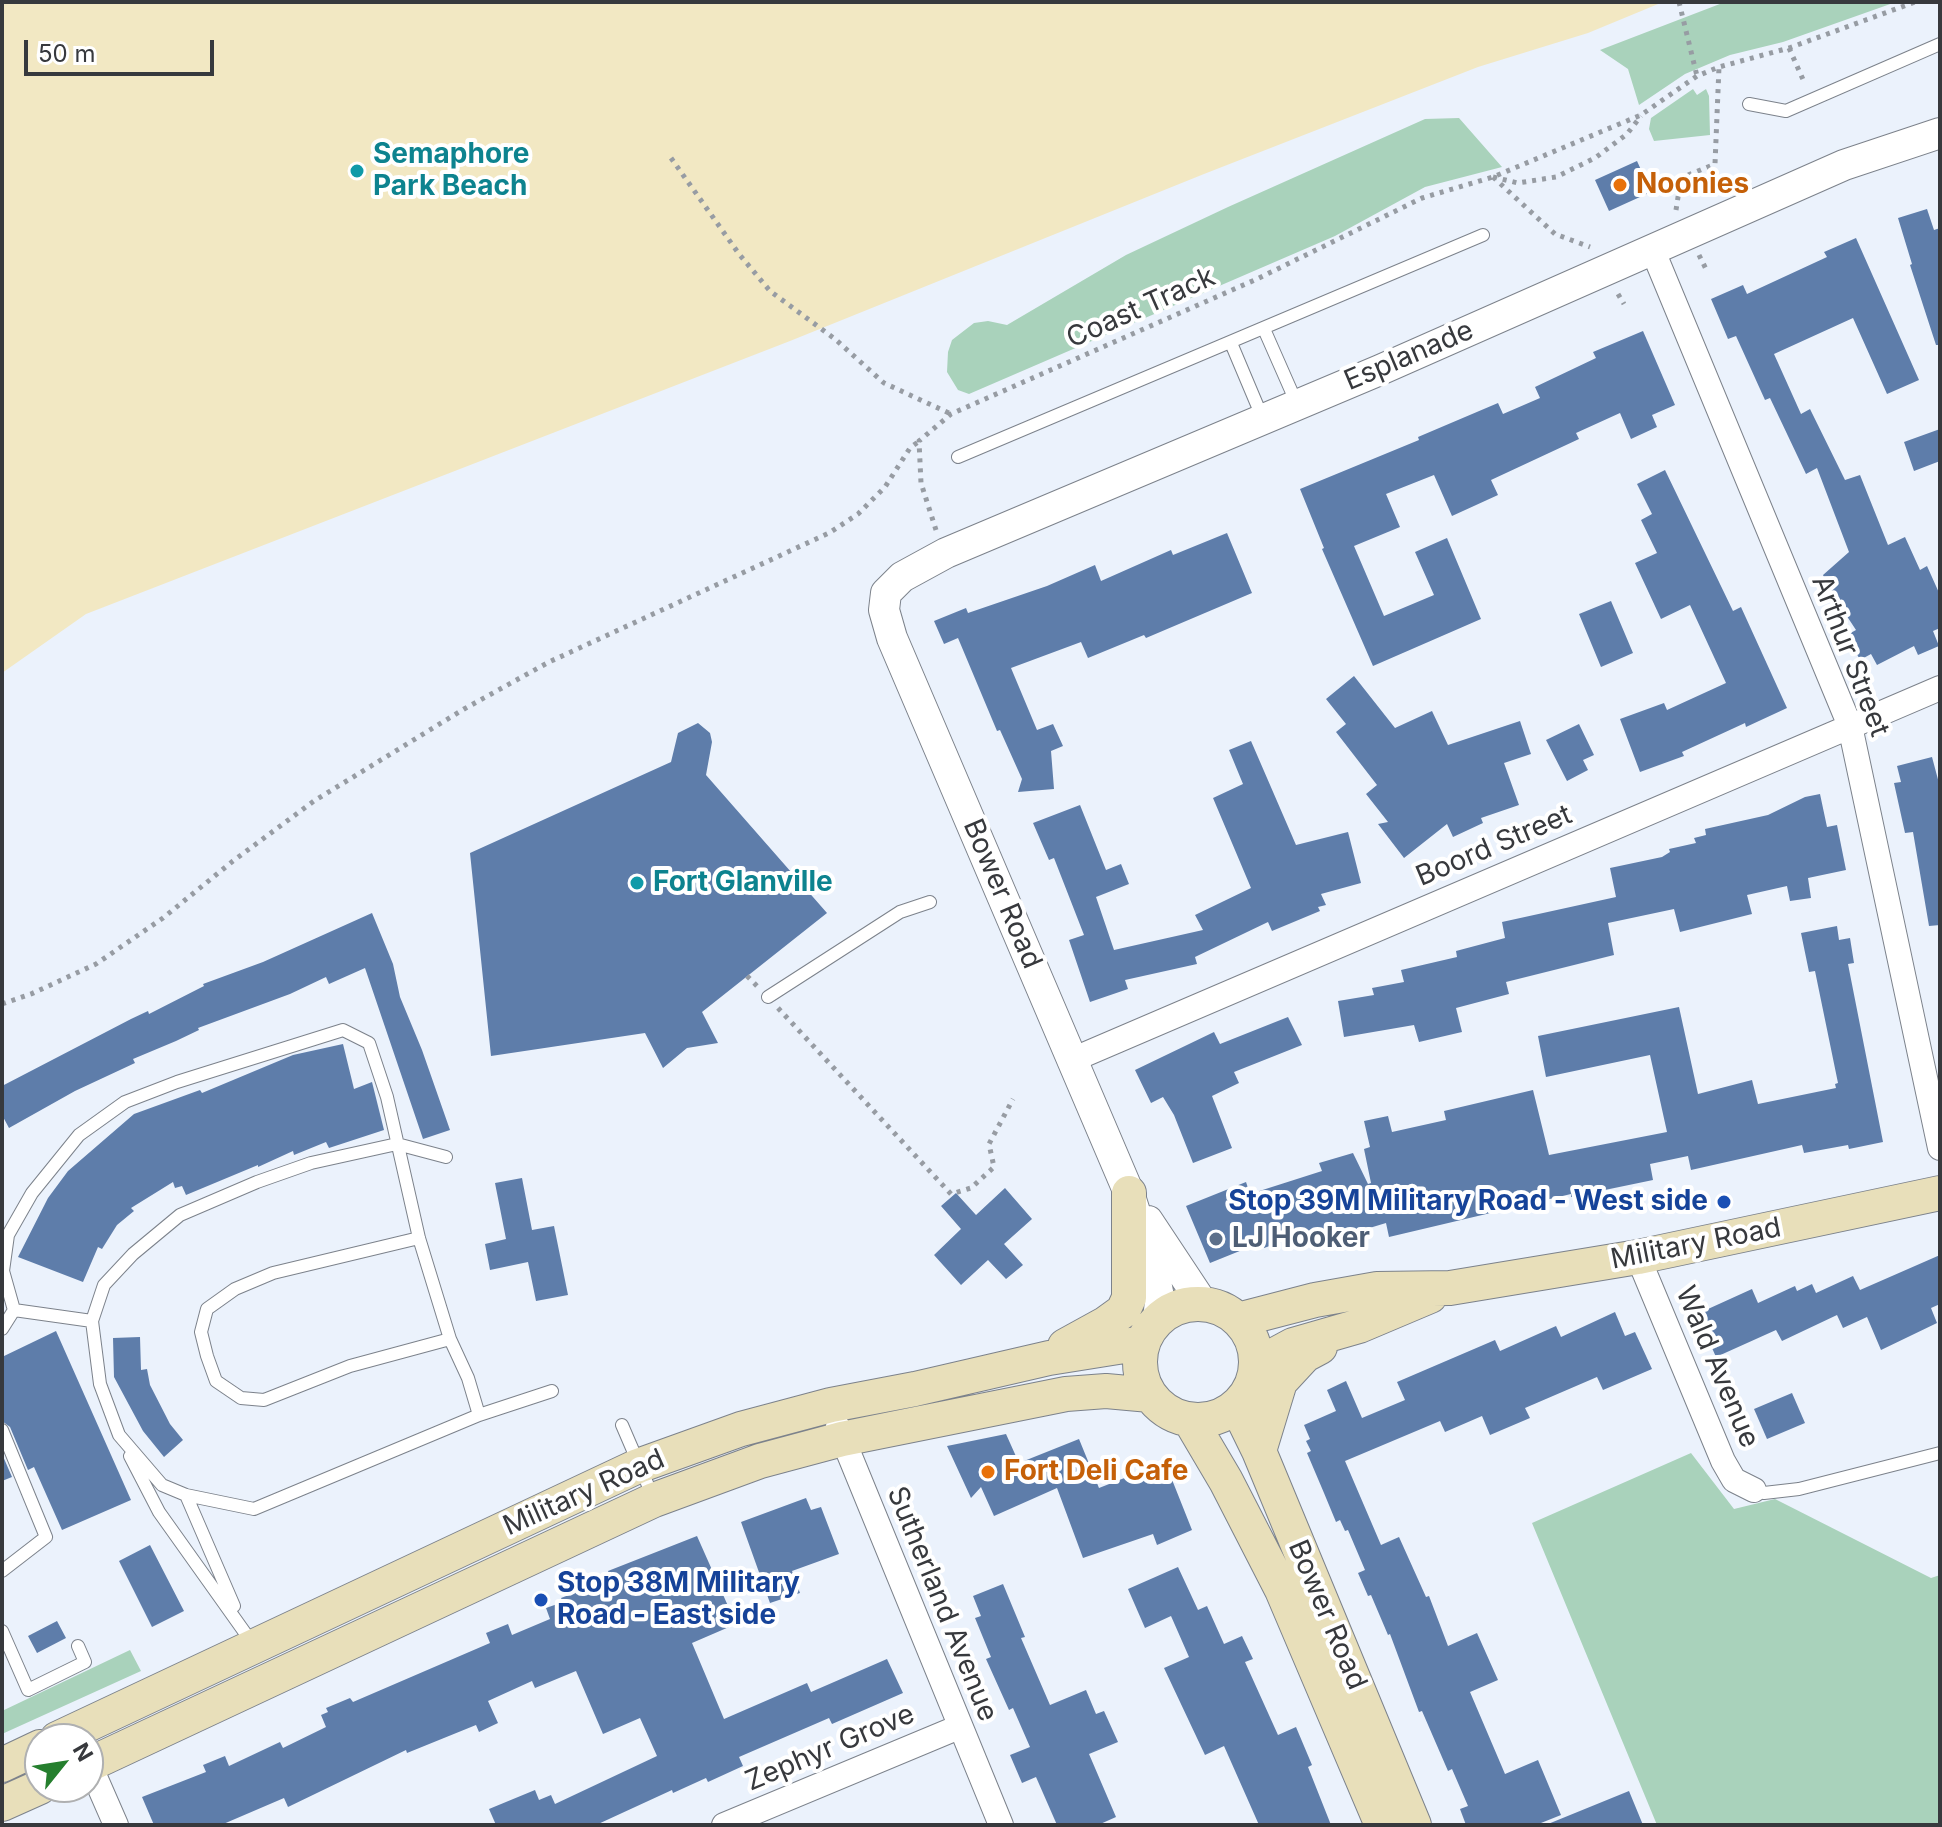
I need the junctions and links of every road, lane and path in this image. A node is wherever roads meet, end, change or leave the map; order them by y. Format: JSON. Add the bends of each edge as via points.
{"nodes":[{"id":1,"x":1679,"y":2,"type":"edge"},
{"id":2,"x":1915,"y":2,"type":"edge"},
{"id":3,"x":1940,"y":44,"type":"edge"},
{"id":4,"x":1789,"y":48,"type":"junction"},
{"id":5,"x":1719,"y":67,"type":"junction"},
{"id":6,"x":1697,"y":76,"type":"junction"},
{"id":7,"x":1812,"y":100,"type":"junction"},
{"id":8,"x":1749,"y":104,"type":"dead end"},
{"id":9,"x":1641,"y":115,"type":"junction"},
{"id":10,"x":1940,"y":133,"type":"edge"},
{"id":11,"x":671,"y":158,"type":"dead end"},
{"id":12,"x":1493,"y":177,"type":"junction"},
{"id":13,"x":1689,"y":234,"type":"junction"},
{"id":14,"x":1483,"y":235,"type":"dead end"},
{"id":15,"x":1653,"y":251,"type":"junction"},
{"id":16,"x":1706,"y":269,"type":"dead end"},
{"id":17,"x":1605,"y":271,"type":"junction"},
{"id":18,"x":1624,"y":304,"type":"dead end"},
{"id":19,"x":1264,"y":329,"type":"junction"},
{"id":20,"x":1231,"y":343,"type":"junction"},
{"id":21,"x":1297,"y":404,"type":"junction"},
{"id":22,"x":951,"y":414,"type":"junction"},
{"id":23,"x":1263,"y":419,"type":"junction"},
{"id":24,"x":919,"y":441,"type":"junction"},
{"id":25,"x":958,"y":457,"type":"dead end"},
{"id":26,"x":946,"y":553,"type":"junction"},
{"id":27,"x":886,"y":593,"type":"joint"},
{"id":28,"x":1940,"y":688,"type":"edge"},
{"id":29,"x":1850,"y":726,"type":"junction"},
{"id":30,"x":930,"y":902,"type":"dead end"},
{"id":31,"x":747,"y":976,"type":"dead end"},
{"id":32,"x":768,"y":997,"type":"junction"},
{"id":33,"x":2,"y":1004,"type":"edge"},
{"id":34,"x":1072,"y":1060,"type":"junction"},
{"id":35,"x":1013,"y":1099,"type":"dead end"},
{"id":36,"x":397,"y":1144,"type":"junction"},
{"id":37,"x":1940,"y":1148,"type":"edge"},
{"id":38,"x":446,"y":1157,"type":"dead end"},
{"id":39,"x":1129,"y":1193,"type":"junction"},
{"id":40,"x":1940,"y":1193,"type":"edge"},
{"id":41,"x":419,"y":1238,"type":"junction"},
{"id":42,"x":1638,"y":1257,"type":"junction"},
{"id":43,"x":1450,"y":1288,"type":"junction"},
{"id":44,"x":1203,"y":1304,"type":"junction"},
{"id":45,"x":14,"y":1310,"type":"junction"},
{"id":46,"x":1238,"y":1320,"type":"junction"},
{"id":47,"x":92,"y":1321,"type":"junction"},
{"id":48,"x":1359,"y":1326,"type":"junction"},
{"id":49,"x":2,"y":1329,"type":"edge"},
{"id":50,"x":1151,"y":1331,"type":"junction"},
{"id":51,"x":450,"y":1339,"type":"junction"},
{"id":52,"x":1049,"y":1358,"type":"junction"},
{"id":53,"x":1256,"y":1365,"type":"junction"},
{"id":54,"x":552,"y":1391,"type":"dead end"},
{"id":55,"x":1150,"y":1395,"type":"junction"},
{"id":56,"x":831,"y":1405,"type":"junction"},
{"id":57,"x":1237,"y":1406,"type":"junction"},
{"id":58,"x":479,"y":1415,"type":"junction"},
{"id":59,"x":1190,"y":1420,"type":"junction"},
{"id":60,"x":622,"y":1425,"type":"dead end"},
{"id":61,"x":2,"y":1430,"type":"edge"},
{"id":62,"x":119,"y":1435,"type":"junction"},
{"id":63,"x":842,"y":1439,"type":"junction"},
{"id":64,"x":1259,"y":1451,"type":"junction"},
{"id":65,"x":1940,"y":1453,"type":"edge"},
{"id":66,"x":638,"y":1466,"type":"junction"},
{"id":67,"x":1754,"y":1490,"type":"joint"},
{"id":68,"x":186,"y":1495,"type":"junction"},
{"id":69,"x":654,"y":1500,"type":"junction"},
{"id":70,"x":2,"y":1571,"type":"edge"},
{"id":71,"x":2,"y":1631,"type":"edge"},
{"id":72,"x":78,"y":1646,"type":"dead end"},
{"id":73,"x":259,"y":1655,"type":"junction"},
{"id":74,"x":959,"y":1727,"type":"junction"},
{"id":75,"x":104,"y":1737,"type":"edge"},
{"id":76,"x":24,"y":1755,"type":"edge"},
{"id":77,"x":2,"y":1765,"type":"edge"},
{"id":78,"x":24,"y":1794,"type":"edge"},
{"id":79,"x":104,"y":1800,"type":"edge"},
{"id":80,"x":2,"y":1804,"type":"edge"},
{"id":81,"x":116,"y":1825,"type":"edge"},
{"id":82,"x":724,"y":1825,"type":"edge"},
{"id":83,"x":1001,"y":1825,"type":"edge"},
{"id":84,"x":1382,"y":1825,"type":"edge"},
{"id":85,"x":1414,"y":1825,"type":"edge"}],
"edges":[{"from":1,"to":6,"type":"path"},
{"from":2,"to":4,"type":"path","name":"Coast Track"},
{"from":3,"to":7,"type":"lane"},
{"from":4,"to":5,"type":"path","name":"Coast Track"},
{"from":4,"to":7,"type":"path"},
{"from":5,"to":6,"type":"path","name":"Coast Track"},
{"from":5,"to":13,"type":"path","via":[[1715,164],[1681,178],[1675,210]]},
{"from":6,"to":9,"type":"path","name":"Coast Track"},
{"from":7,"to":8,"type":"lane","via":[[1786,111]]},
{"from":9,"to":12,"type":"path","name":"Coast Track"},
{"from":9,"to":12,"type":"path","name":"Coast Track","via":[[1627,134],[1595,158],[1556,177],[1518,183]]},
{"from":10,"to":13,"type":"street","name":"Esplanade","via":[[1844,165]]},
{"from":11,"to":22,"type":"path","via":[[770,291],[884,383]]},
{"from":12,"to":17,"type":"path","via":[[1555,234],[1589,245]]},
{"from":12,"to":22,"type":"path","name":"Coast Track","via":[[1422,198],[1257,279]]},
{"from":13,"to":15,"type":"street","name":"Esplanade"},
{"from":13,"to":16,"type":"path"},
{"from":14,"to":19,"type":"lane"},
{"from":15,"to":17,"type":"street","name":"Esplanade"},
{"from":15,"to":29,"type":"street","name":"Arthur Street"},
{"from":17,"to":18,"type":"path"},
{"from":17,"to":21,"type":"street","name":"Esplanade"},
{"from":19,"to":20,"type":"lane"},
{"from":19,"to":21,"type":"lane"},
{"from":20,"to":23,"type":"lane"},
{"from":20,"to":25,"type":"lane"},
{"from":21,"to":23,"type":"street","name":"Esplanade"},
{"from":22,"to":24,"type":"path","name":"Coast Track"},
{"from":23,"to":26,"type":"street","name":"Esplanade"},
{"from":24,"to":26,"type":"path","via":[[921,483]]},
{"from":24,"to":33,"type":"path","name":"Coast Track","via":[[885,487],[829,533],[549,662],[464,709],[314,801],[96,964]]},
{"from":26,"to":27,"type":"street","name":"Esplanade","via":[[902,577]]},
{"from":27,"to":34,"type":"street","name":"Bower Road","via":[[884,610],[892,638]]},
{"from":28,"to":29,"type":"street","name":"Boord Street"},
{"from":29,"to":34,"type":"street","name":"Boord Street"},
{"from":29,"to":37,"type":"street","name":"Arthur Street"},
{"from":30,"to":32,"type":"lane","via":[[900,912]]},
{"from":31,"to":32,"type":"path"},
{"from":32,"to":35,"type":"path","via":[[951,1194],[971,1188],[994,1167],[989,1144]]},
{"from":34,"to":39,"type":"street","name":"Bower Road"},
{"from":36,"to":38,"type":"lane"},
{"from":36,"to":41,"type":"lane"},
{"from":36,"to":45,"type":"lane","via":[[369,1043],[343,1030],[125,1102],[79,1135],[32,1193],[8,1235],[3,1271]]},
{"from":36,"to":47,"type":"lane","via":[[311,1163],[180,1215],[104,1285]]},
{"from":39,"to":44,"type":"street","name":"Bower Road"},
{"from":39,"to":50,"type":"street","name":"Bower Road","via":[[1160,1302]]},
{"from":39,"to":52,"type":"main road","via":[[1129,1298],[1123,1311]]},
{"from":40,"to":42,"type":"main road","name":"Military Road"},
{"from":41,"to":51,"type":"lane"},
{"from":41,"to":51,"type":"lane","via":[[273,1273],[235,1289],[207,1309],[201,1332],[207,1356],[216,1381],[241,1398],[264,1400],[350,1366]]},
{"from":42,"to":43,"type":"main road","name":"Military Road"},
{"from":42,"to":67,"type":"street","name":"Wald Avenue","via":[[1723,1461],[1734,1480]]},
{"from":43,"to":46,"type":"main road","name":"Military Road","via":[[1377,1289]]},
{"from":43,"to":48,"type":"main road","name":"Military Road"},
{"from":44,"to":46,"type":"main road"},
{"from":44,"to":50,"type":"main road","via":[[1170,1311]]},
{"from":45,"to":47,"type":"lane"},
{"from":45,"to":49,"type":"lane"},
{"from":46,"to":53,"type":"main road","via":[[1253,1344]]},
{"from":47,"to":62,"type":"lane","via":[[100,1384]]},
{"from":48,"to":53,"type":"main road","name":"Military Road","via":[[1293,1345]]},
{"from":48,"to":64,"type":"main road","via":[[1305,1355],[1280,1382]]},
{"from":50,"to":52,"type":"main road","name":"Military Road"},
{"from":50,"to":55,"type":"main road","via":[[1140,1358]]},
{"from":51,"to":58,"type":"lane"},
{"from":52,"to":56,"type":"main road","name":"Military Road"},
{"from":53,"to":57,"type":"main road","via":[[1247,1395]]},
{"from":54,"to":58,"type":"lane"},
{"from":55,"to":59,"type":"main road","via":[[1169,1413]]},
{"from":55,"to":63,"type":"main road","name":"Military Road","via":[[1066,1394]]},
{"from":56,"to":63,"type":"street","name":"Sutherland Avenue"},
{"from":56,"to":66,"type":"main road","name":"Military Road","via":[[741,1429]]},
{"from":57,"to":59,"type":"main road","via":[[1216,1417]]},
{"from":57,"to":64,"type":"main road","name":"Bower Road"},
{"from":58,"to":68,"type":"lane","via":[[254,1509]]},
{"from":59,"to":84,"type":"main road","name":"Bower Road","via":[[1282,1590]]},
{"from":60,"to":66,"type":"lane"},
{"from":61,"to":70,"type":"lane","via":[[46,1537]]},
{"from":62,"to":68,"type":"lane","via":[[162,1485]]},
{"from":62,"to":73,"type":"lane","via":[[159,1512]]},
{"from":63,"to":69,"type":"main road","name":"Military Road","via":[[760,1461]]},
{"from":63,"to":74,"type":"street","name":"Sutherland Avenue"},
{"from":64,"to":85,"type":"main road","name":"Bower Road"},
{"from":65,"to":67,"type":"lane","name":"Wald Avenue","via":[[1799,1489]]},
{"from":66,"to":69,"type":"lane"},
{"from":66,"to":73,"type":"main road","name":"Military Road"},
{"from":68,"to":73,"type":"lane"},
{"from":69,"to":73,"type":"main road","name":"Military Road"},
{"from":71,"to":72,"type":"lane","via":[[28,1690],[85,1662]]},
{"from":73,"to":75,"type":"main road","name":"Military Road"},
{"from":74,"to":82,"type":"street","name":"Zephyr Grove"},
{"from":74,"to":83,"type":"street","name":"Sutherland Avenue"},
{"from":76,"to":77,"type":"main road"},
{"from":78,"to":80,"type":"main road"},
{"from":79,"to":81,"type":"street"}]}
